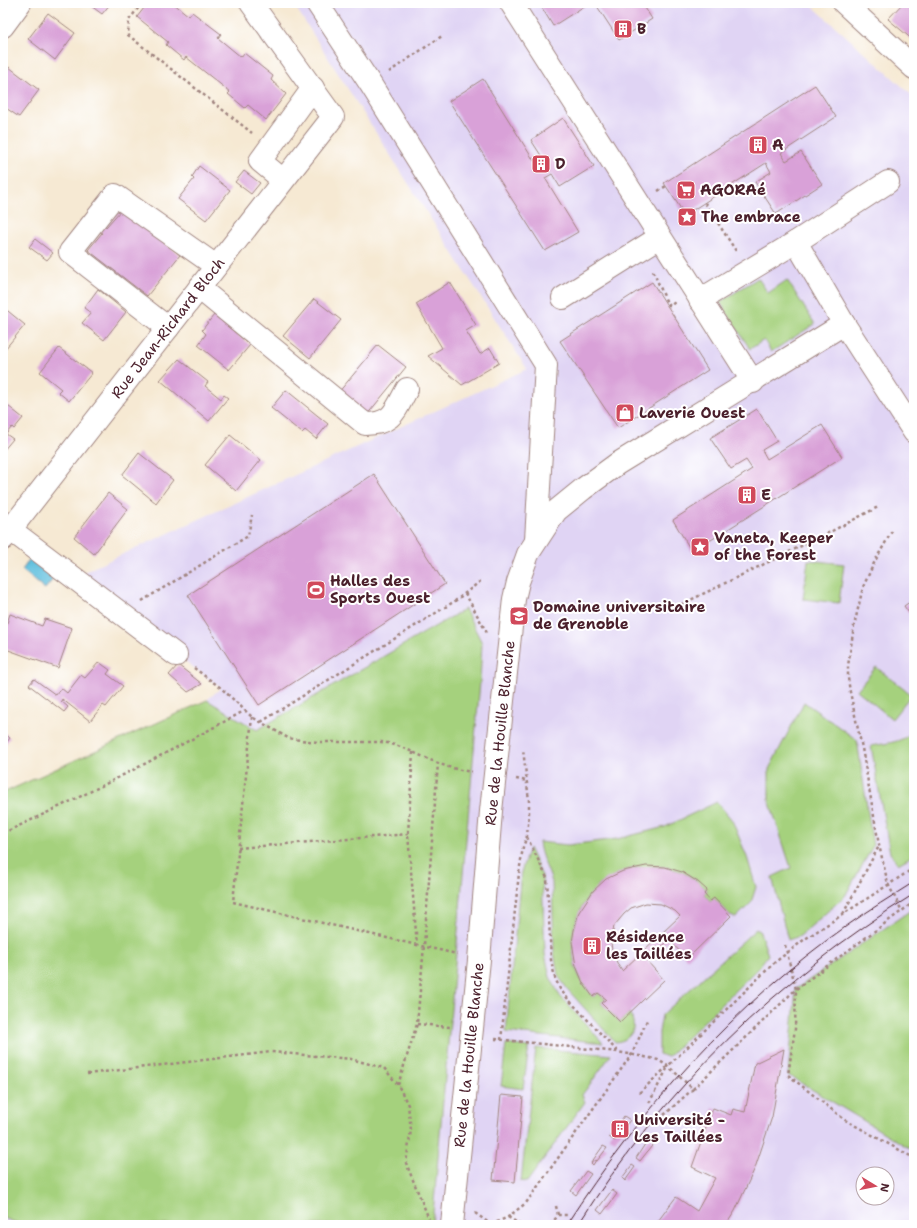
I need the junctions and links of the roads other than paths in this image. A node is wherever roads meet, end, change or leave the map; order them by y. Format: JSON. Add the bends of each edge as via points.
{"nodes":[{"id":1,"x":20,"y":3,"type":"edge"},
{"id":2,"x":252,"y":3,"type":"edge"},
{"id":3,"x":317,"y":3,"type":"edge"},
{"id":4,"x":511,"y":3,"type":"edge"},
{"id":5,"x":844,"y":3,"type":"edge"},
{"id":6,"x":3,"y":26,"type":"edge"},
{"id":7,"x":914,"y":68,"type":"edge"},
{"id":8,"x":313,"y":88,"type":"junction"},
{"id":9,"x":283,"y":180,"type":"junction"},
{"id":10,"x":888,"y":182,"type":"dead end"},
{"id":11,"x":652,"y":242,"type":"junction"},
{"id":12,"x":796,"y":242,"type":"junction"},
{"id":13,"x":216,"y":266,"type":"junction"},
{"id":14,"x":199,"y":288,"type":"junction"},
{"id":15,"x":562,"y":298,"type":"dead end"},
{"id":16,"x":700,"y":300,"type":"junction"},
{"id":17,"x":168,"y":328,"type":"junction"},
{"id":18,"x":848,"y":330,"type":"junction"},
{"id":19,"x":753,"y":382,"type":"junction"},
{"id":20,"x":407,"y":389,"type":"dead end"},
{"id":21,"x":914,"y":432,"type":"edge"},
{"id":22,"x":5,"y":531,"type":"edge"},
{"id":23,"x":536,"y":540,"type":"junction"},
{"id":24,"x":176,"y":655,"type":"road end"},
{"id":25,"x":452,"y":1225,"type":"edge"}],
"edges":[{"from":1,"to":6,"type":"street"},
{"from":2,"to":8,"type":"street"},
{"from":3,"to":23,"type":"street","via":[[546,365]]},
{"from":4,"to":11,"type":"street"},
{"from":5,"to":7,"type":"street"},
{"from":8,"to":9,"type":"street","name":"Rue Jean-Richard Bloch","via":[[333,116]]},
{"from":8,"to":9,"type":"street","via":[[260,161]]},
{"from":9,"to":13,"type":"street","name":"Rue Jean-Richard Bloch"},
{"from":10,"to":12,"type":"street"},
{"from":11,"to":15,"type":"street"},
{"from":11,"to":16,"type":"street"},
{"from":12,"to":16,"type":"street"},
{"from":12,"to":18,"type":"street"},
{"from":13,"to":14,"type":"street","name":"Rue Jean-Richard Bloch"},
{"from":13,"to":17,"type":"street","via":[[115,195],[70,252]]},
{"from":14,"to":17,"type":"street","name":"Rue Jean-Richard Bloch"},
{"from":14,"to":20,"type":"street","via":[[365,424],[385,422],[391,417]]},
{"from":16,"to":19,"type":"street"},
{"from":17,"to":22,"type":"street","name":"Rue Jean-Richard Bloch"},
{"from":18,"to":19,"type":"street","name":"Rue de la Houille Blanche"},
{"from":18,"to":21,"type":"street"},
{"from":19,"to":23,"type":"street","name":"Rue de la Houille Blanche","via":[[618,464],[583,489],[556,511]]},
{"from":22,"to":24,"type":"street"},
{"from":23,"to":25,"type":"street","name":"Rue de la Houille Blanche","via":[[521,571],[514,600],[490,811],[479,960]]}]}
